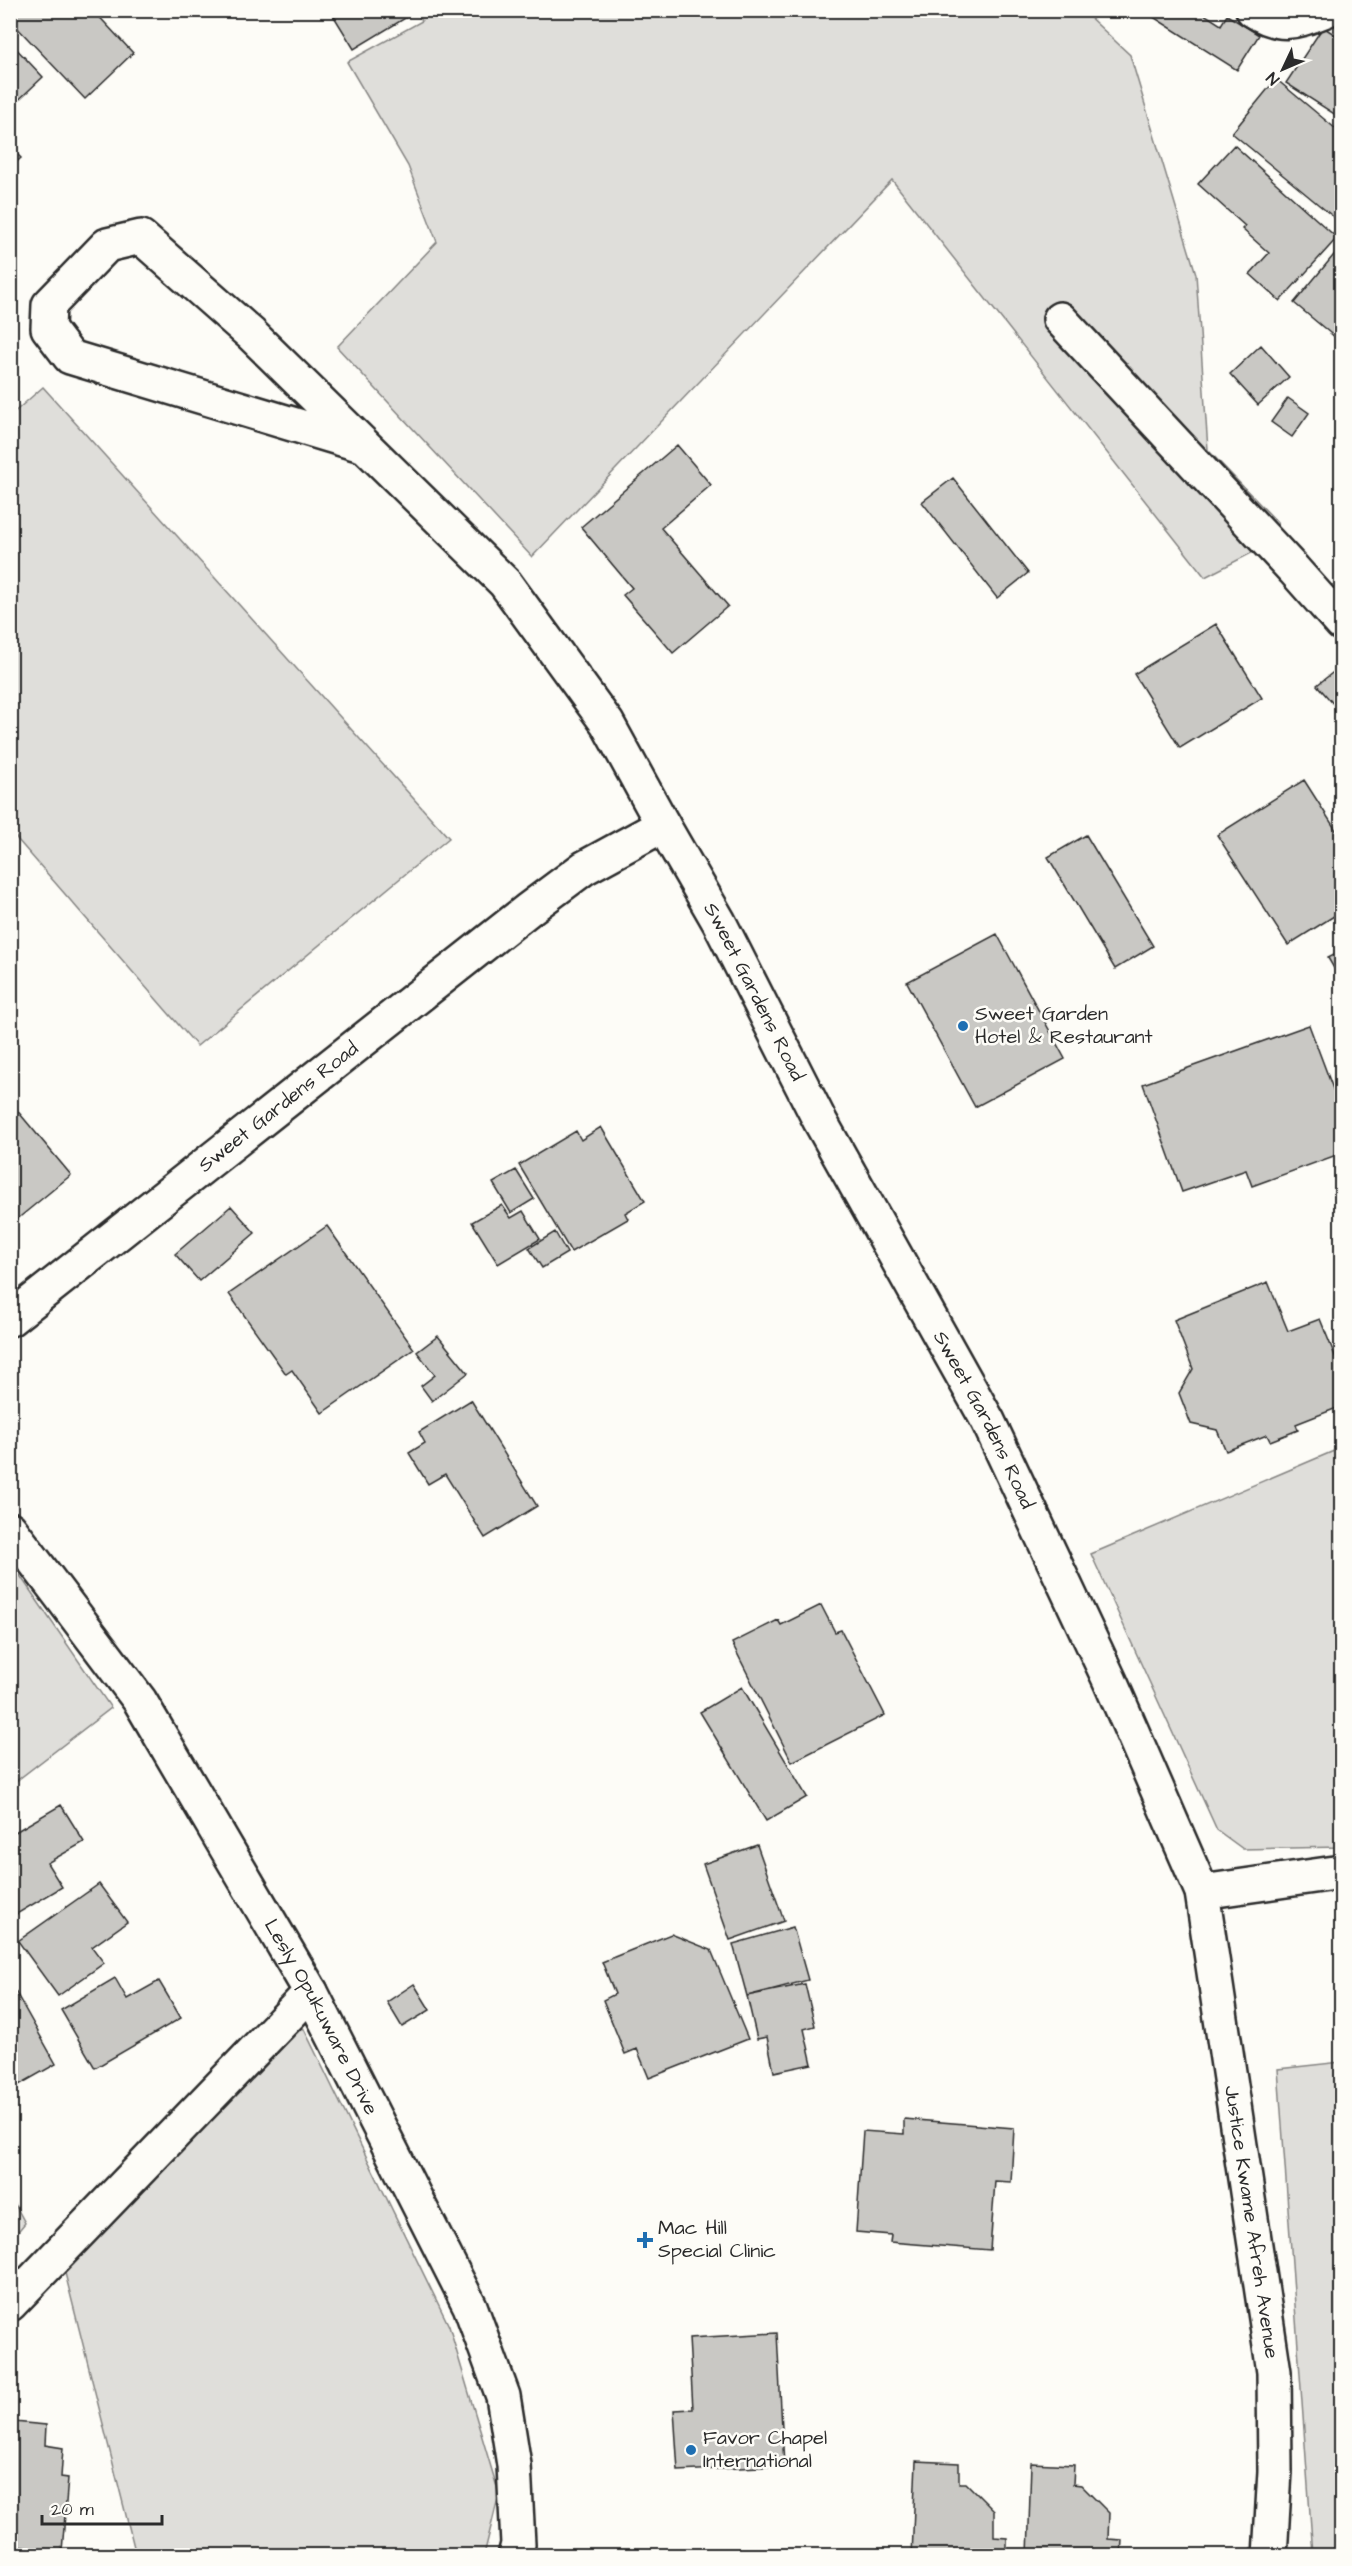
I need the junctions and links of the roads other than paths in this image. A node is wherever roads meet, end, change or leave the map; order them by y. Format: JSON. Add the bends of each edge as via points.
{"nodes":[{"id":1,"x":1253,"y":10,"type":"edge"},
{"id":2,"x":1326,"y":10,"type":"edge"},
{"id":3,"x":1060,"y":319,"type":"dead end"},
{"id":4,"x":365,"y":446,"type":"junction"},
{"id":5,"x":1341,"y":624,"type":"edge"},
{"id":6,"x":663,"y":825,"type":"junction"},
{"id":7,"x":10,"y":1318,"type":"edge"},
{"id":8,"x":10,"y":1529,"type":"edge"},
{"id":9,"x":1341,"y":1872,"type":"edge"},
{"id":10,"x":1202,"y":1892,"type":"junction"},
{"id":11,"x":310,"y":1992,"type":"junction"},
{"id":12,"x":10,"y":2304,"type":"edge"},
{"id":13,"x":514,"y":2556,"type":"edge"},
{"id":14,"x":1270,"y":2556,"type":"edge"}],
"edges":[{"from":1,"to":2,"type":"street","via":[[1290,24]]},
{"from":3,"to":5,"type":"street"},
{"from":4,"to":4,"type":"street","via":[[251,334],[141,237],[107,245],[49,305],[48,328],[70,357]]},
{"from":4,"to":6,"type":"street","via":[[505,583],[607,723]]},
{"from":6,"to":7,"type":"street","name":"Sweet Gardens Road","via":[[584,868],[529,909]]},
{"from":6,"to":10,"type":"street","name":"Sweet Gardens Road","via":[[719,922],[820,1121],[988,1421],[1110,1681]]},
{"from":8,"to":11,"type":"street","name":"Lesly Opukuware Drive","via":[[140,1701]]},
{"from":9,"to":10,"type":"street"},
{"from":10,"to":14,"type":"street","name":"Justice Kwame Afreh Avenue","via":[[1274,2372],[1275,2471]]},
{"from":11,"to":12,"type":"street"},
{"from":11,"to":13,"type":"street","name":"Lesly Opukuware Drive","via":[[470,2306],[503,2396],[514,2465],[518,2544]]}]}
